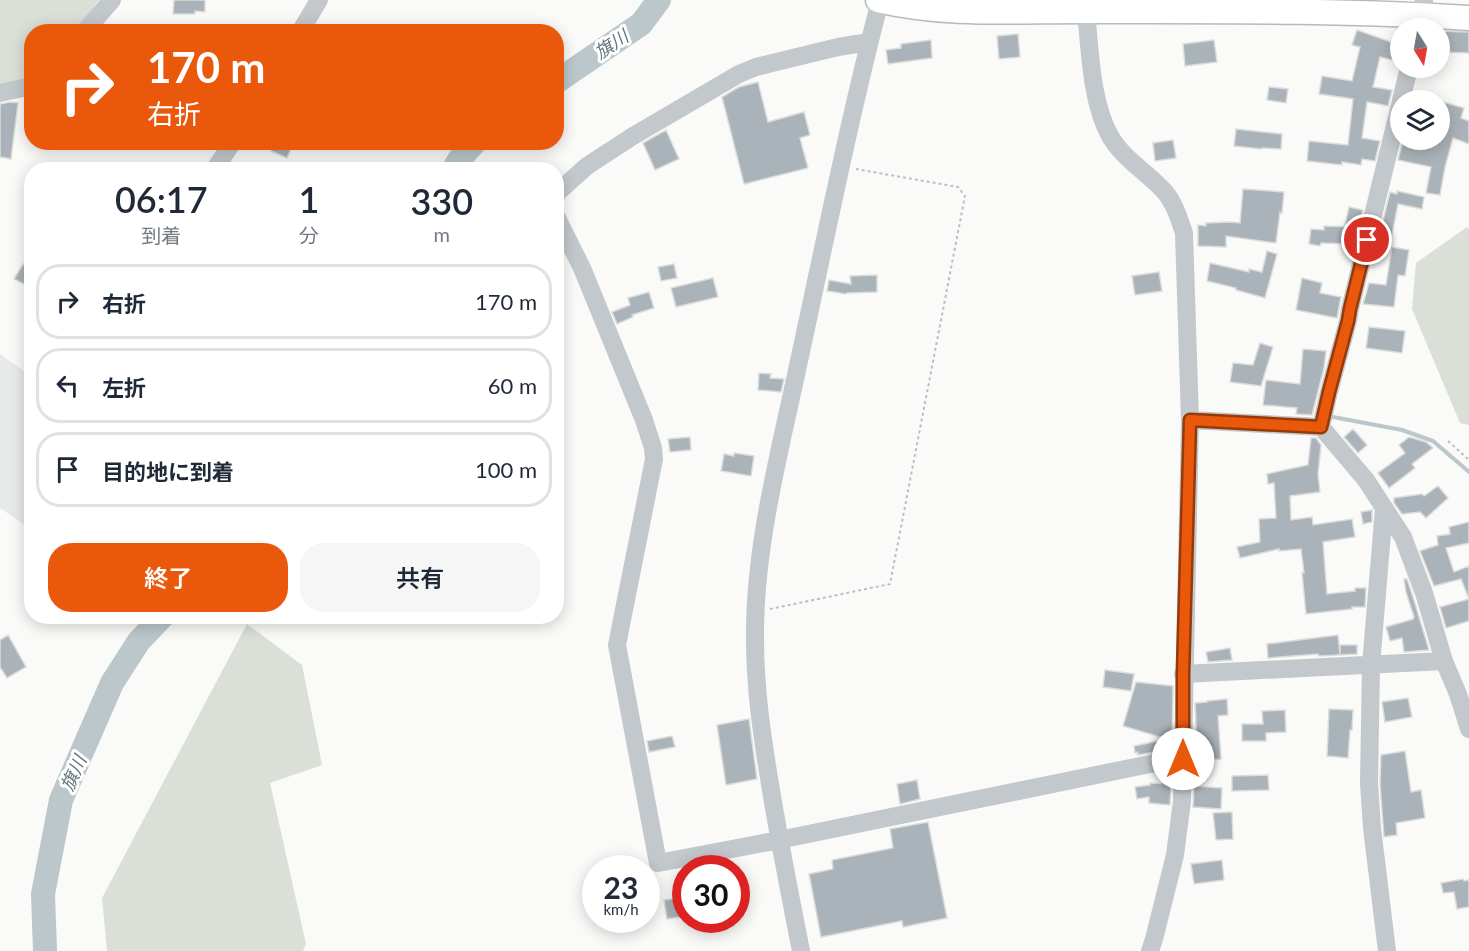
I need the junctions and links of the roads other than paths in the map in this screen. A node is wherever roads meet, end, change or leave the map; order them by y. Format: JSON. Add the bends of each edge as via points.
{"nodes":[{"id":1,"x":112,"y":0,"type":"edge"},
{"id":2,"x":319,"y":0,"type":"edge"},
{"id":3,"x":879,"y":0,"type":"edge"},
{"id":4,"x":1087,"y":5,"type":"edge"},
{"id":5,"x":1421,"y":14,"type":"edge"},
{"id":6,"x":1469,"y":18,"type":"edge"},
{"id":7,"x":91,"y":24,"type":"edge"},
{"id":8,"x":305,"y":24,"type":"edge"},
{"id":9,"x":869,"y":42,"type":"junction"},
{"id":10,"x":24,"y":88,"type":"edge"},
{"id":11,"x":0,"y":93,"type":"edge"},
{"id":12,"x":1390,"y":146,"type":"edge"},
{"id":13,"x":564,"y":187,"type":"edge"},
{"id":14,"x":564,"y":232,"type":"edge"},
{"id":15,"x":1190,"y":420,"type":"junction"},
{"id":16,"x":1321,"y":427,"type":"junction"},
{"id":17,"x":1384,"y":509,"type":"junction"},
{"id":18,"x":1444,"y":661,"type":"junction"},
{"id":19,"x":1371,"y":665,"type":"junction"},
{"id":20,"x":1183,"y":674,"type":"junction"},
{"id":21,"x":1463,"y":693,"type":"edge"},
{"id":22,"x":1469,"y":729,"type":"edge"},
{"id":23,"x":1183,"y":759,"type":"junction"},
{"id":24,"x":779,"y":840,"type":"junction"},
{"id":25,"x":801,"y":951,"type":"edge"},
{"id":26,"x":1150,"y":951,"type":"edge"},
{"id":27,"x":1387,"y":951,"type":"edge"}],
"edges":[{"from":1,"to":7,"type":"street"},
{"from":2,"to":8,"type":"street"},
{"from":3,"to":4,"type":"main road","via":[[966,11]]},
{"from":3,"to":9,"type":"street"},
{"from":4,"to":5,"type":"main road"},
{"from":4,"to":15,"type":"street","via":[[1100,114],[1111,138],[1128,159],[1165,193],[1178,212],[1184,233]]},
{"from":5,"to":6,"type":"main road"},
{"from":9,"to":13,"type":"street","via":[[739,74],[633,136],[587,166]]},
{"from":9,"to":24,"type":"street","via":[[775,476],[757,591],[755,638],[761,727]]},
{"from":10,"to":11,"type":"street"},
{"from":12,"to":16,"type":"street"},
{"from":14,"to":24,"type":"street","via":[[653,448],[617,645],[658,863]]},
{"from":15,"to":16,"type":"street"},
{"from":15,"to":20,"type":"street"},
{"from":16,"to":17,"type":"street","via":[[1366,480]]},
{"from":17,"to":18,"type":"street","via":[[1403,537]]},
{"from":17,"to":19,"type":"street"},
{"from":18,"to":19,"type":"street"},
{"from":18,"to":21,"type":"street"},
{"from":19,"to":20,"type":"street"},
{"from":19,"to":27,"type":"street","via":[[1369,784]]},
{"from":20,"to":23,"type":"street"},
{"from":21,"to":22,"type":"street"},
{"from":23,"to":24,"type":"street"},
{"from":23,"to":26,"type":"street","via":[[1175,855]]},
{"from":24,"to":25,"type":"street"}]}
